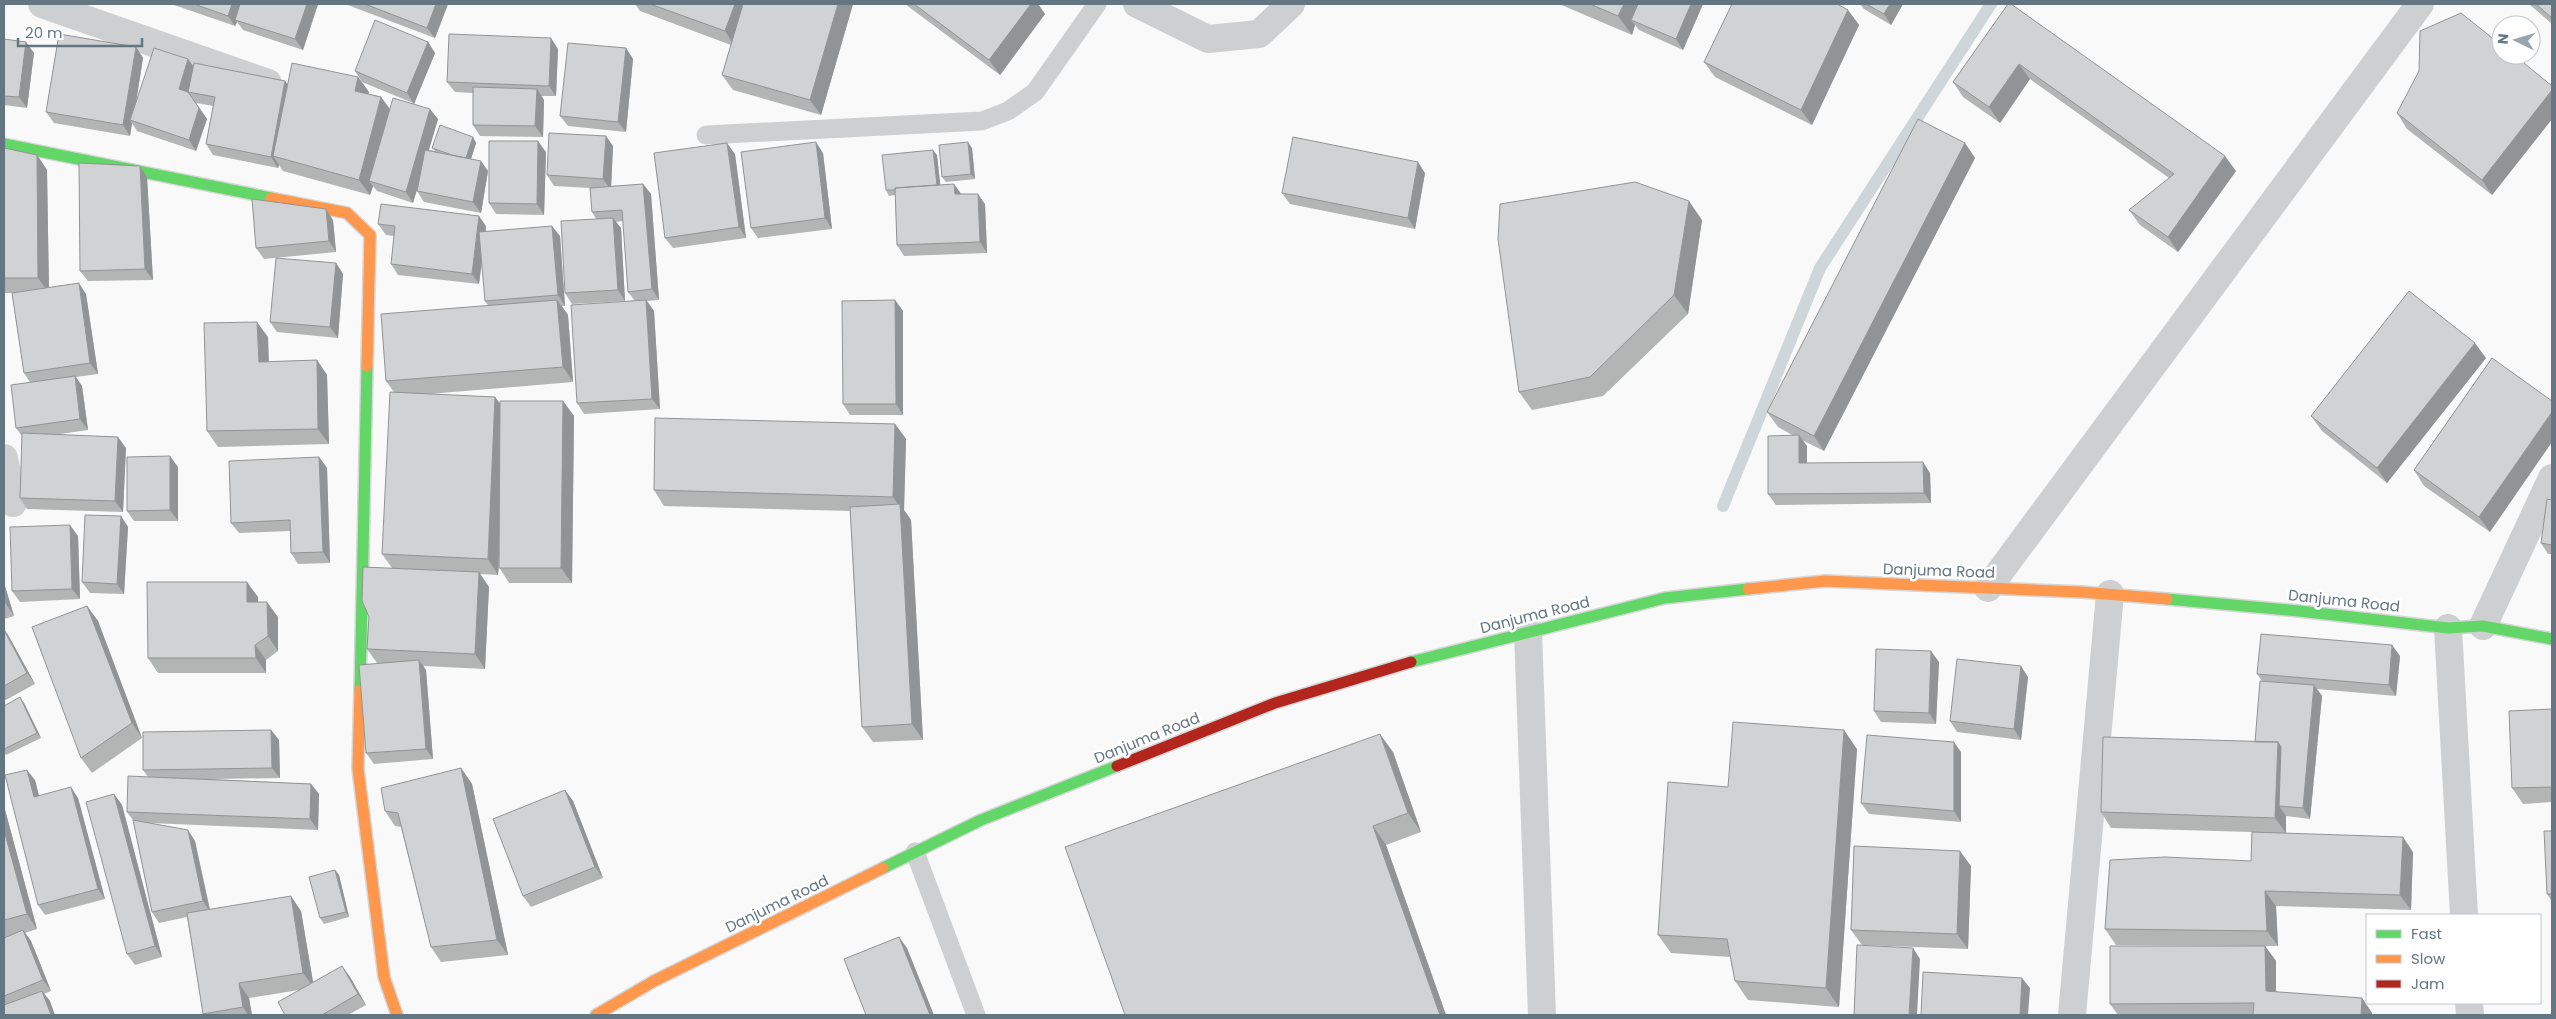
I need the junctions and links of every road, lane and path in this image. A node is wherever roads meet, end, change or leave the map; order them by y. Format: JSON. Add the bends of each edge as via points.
{"nodes":[{"id":1,"x":42,"y":4,"type":"edge"},
{"id":2,"x":1097,"y":4,"type":"edge"},
{"id":3,"x":1137,"y":4,"type":"edge"},
{"id":4,"x":1291,"y":4,"type":"edge"},
{"id":5,"x":2420,"y":4,"type":"edge"},
{"id":6,"x":293,"y":92,"type":"edge"},
{"id":7,"x":706,"y":135,"type":"dead end"},
{"id":8,"x":4,"y":144,"type":"edge"},
{"id":9,"x":4,"y":458,"type":"edge"},
{"id":10,"x":2552,"y":478,"type":"edge"},
{"id":11,"x":13,"y":503,"type":"dead end"},
{"id":12,"x":1988,"y":588,"type":"junction"},
{"id":13,"x":2110,"y":594,"type":"junction"},
{"id":14,"x":2483,"y":626,"type":"junction"},
{"id":15,"x":2448,"y":628,"type":"junction"},
{"id":16,"x":1528,"y":632,"type":"junction"},
{"id":17,"x":2552,"y":640,"type":"edge"},
{"id":18,"x":915,"y":852,"type":"junction"},
{"id":19,"x":2464,"y":914,"type":"edge"},
{"id":20,"x":397,"y":1015,"type":"edge"},
{"id":21,"x":596,"y":1015,"type":"edge"},
{"id":22,"x":976,"y":1015,"type":"edge"},
{"id":23,"x":1542,"y":1015,"type":"edge"},
{"id":24,"x":2072,"y":1015,"type":"edge"}],
"edges":[{"from":1,"to":6,"type":"street"},
{"from":2,"to":7,"type":"lane","via":[[1035,92],[1008,111],[982,121]]},
{"from":3,"to":4,"type":"street","via":[[1208,39],[1259,34]]},
{"from":5,"to":12,"type":"street"},
{"from":8,"to":20,"type":"street","via":[[347,214],[370,235],[358,770],[384,978]]},
{"from":9,"to":11,"type":"street"},
{"from":10,"to":14,"type":"street"},
{"from":12,"to":13,"type":"street","name":"Danjuma Road"},
{"from":12,"to":16,"type":"street","name":"Danjuma Road","via":[[1825,581],[1665,598]]},
{"from":13,"to":15,"type":"street","name":"Danjuma Road"},
{"from":13,"to":24,"type":"street"},
{"from":14,"to":15,"type":"street","name":"Danjuma Road"},
{"from":14,"to":17,"type":"street","name":"Danjuma Road"},
{"from":15,"to":19,"type":"street"},
{"from":16,"to":18,"type":"street","name":"Danjuma Road","via":[[1404,664],[1275,703],[981,820]]},
{"from":16,"to":23,"type":"street"},
{"from":18,"to":21,"type":"street","name":"Danjuma Road","via":[[654,981]]},
{"from":18,"to":22,"type":"lane"}]}
